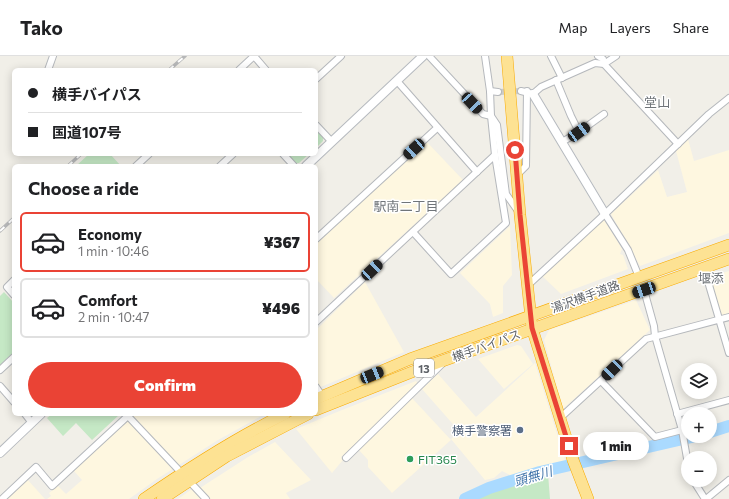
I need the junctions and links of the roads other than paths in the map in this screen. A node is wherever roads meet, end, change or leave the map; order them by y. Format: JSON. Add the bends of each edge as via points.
{"nodes":[{"id":1,"x":53,"y":56,"type":"edge"},
{"id":2,"x":254,"y":56,"type":"edge"},
{"id":3,"x":341,"y":56,"type":"edge"},
{"id":4,"x":423,"y":56,"type":"edge"},
{"id":5,"x":429,"y":56,"type":"edge"},
{"id":6,"x":485,"y":56,"type":"edge"},
{"id":7,"x":507,"y":56,"type":"edge"},
{"id":8,"x":551,"y":56,"type":"edge"},
{"id":9,"x":598,"y":56,"type":"edge"},
{"id":10,"x":616,"y":56,"type":"edge"},
{"id":11,"x":604,"y":64,"type":"junction"},
{"id":12,"x":49,"y":68,"type":"edge"},
{"id":13,"x":241,"y":68,"type":"edge"},
{"id":14,"x":264,"y":68,"type":"edge"},
{"id":15,"x":318,"y":77,"type":"edge"},
{"id":16,"x":559,"y":79,"type":"junction"},
{"id":17,"x":397,"y":81,"type":"junction"},
{"id":18,"x":490,"y":91,"type":"junction"},
{"id":19,"x":498,"y":92,"type":"tunnel mouth"},
{"id":20,"x":527,"y":92,"type":"junction"},
{"id":21,"x":729,"y":98,"type":"edge"},
{"id":22,"x":604,"y":114,"type":"dead end"},
{"id":23,"x":491,"y":116,"type":"junction"},
{"id":24,"x":318,"y":127,"type":"edge"},
{"id":25,"x":437,"y":128,"type":"junction"},
{"id":26,"x":579,"y":132,"type":"junction"},
{"id":27,"x":332,"y":142,"type":"junction"},
{"id":28,"x":562,"y":142,"type":"junction"},
{"id":29,"x":678,"y":144,"type":"junction"},
{"id":30,"x":318,"y":155,"type":"edge"},
{"id":31,"x":495,"y":155,"type":"junction"},
{"id":32,"x":147,"y":156,"type":"edge"},
{"id":33,"x":231,"y":156,"type":"edge"},
{"id":34,"x":285,"y":156,"type":"edge"},
{"id":35,"x":317,"y":156,"type":"edge"},
{"id":36,"x":138,"y":164,"type":"edge"},
{"id":37,"x":222,"y":164,"type":"edge"},
{"id":38,"x":292,"y":164,"type":"edge"},
{"id":39,"x":308,"y":164,"type":"edge"},
{"id":40,"x":477,"y":172,"type":"junction"},
{"id":41,"x":517,"y":175,"type":"junction"},
{"id":42,"x":605,"y":214,"type":"junction"},
{"id":43,"x":520,"y":215,"type":"junction"},
{"id":44,"x":413,"y":232,"type":"junction"},
{"id":45,"x":318,"y":237,"type":"edge"},
{"id":46,"x":729,"y":245,"type":"edge"},
{"id":47,"x":729,"y":259,"type":"edge"},
{"id":48,"x":704,"y":268,"type":"junction"},
{"id":49,"x":639,"y":276,"type":"junction"},
{"id":50,"x":12,"y":282,"type":"edge"},
{"id":51,"x":528,"y":285,"type":"junction"},
{"id":52,"x":644,"y":290,"type":"junction"},
{"id":53,"x":12,"y":292,"type":"edge"},
{"id":54,"x":531,"y":315,"type":"junction"},
{"id":55,"x":729,"y":317,"type":"edge"},
{"id":56,"x":720,"y":319,"type":"junction"},
{"id":57,"x":318,"y":320,"type":"edge"},
{"id":58,"x":532,"y":328,"type":"junction"},
{"id":59,"x":655,"y":336,"type":"junction"},
{"id":60,"x":729,"y":353,"type":"edge"},
{"id":61,"x":12,"y":359,"type":"edge"},
{"id":62,"x":448,"y":359,"type":"junction"},
{"id":63,"x":0,"y":370,"type":"edge"},
{"id":64,"x":601,"y":381,"type":"junction"},
{"id":65,"x":0,"y":386,"type":"edge"},
{"id":66,"x":318,"y":394,"type":"edge"},
{"id":67,"x":12,"y":400,"type":"edge"},
{"id":68,"x":729,"y":400,"type":"edge"},
{"id":69,"x":318,"y":409,"type":"edge"},
{"id":70,"x":677,"y":414,"type":"junction"},
{"id":71,"x":26,"y":416,"type":"edge"},
{"id":72,"x":39,"y":416,"type":"edge"},
{"id":73,"x":127,"y":416,"type":"edge"},
{"id":74,"x":129,"y":416,"type":"edge"},
{"id":75,"x":281,"y":416,"type":"edge"},
{"id":76,"x":304,"y":416,"type":"edge"},
{"id":77,"x":560,"y":418,"type":"junction"},
{"id":78,"x":32,"y":423,"type":"junction"},
{"id":79,"x":681,"y":429,"type":"edge"},
{"id":80,"x":681,"y":436,"type":"edge"},
{"id":81,"x":0,"y":453,"type":"edge"},
{"id":82,"x":346,"y":458,"type":"dead end"},
{"id":83,"x":185,"y":477,"type":"junction"},
{"id":84,"x":729,"y":480,"type":"edge"},
{"id":85,"x":698,"y":487,"type":"edge"},
{"id":86,"x":2,"y":499,"type":"edge"},
{"id":87,"x":144,"y":499,"type":"edge"},
{"id":88,"x":162,"y":499,"type":"edge"},
{"id":89,"x":206,"y":499,"type":"edge"},
{"id":90,"x":588,"y":499,"type":"edge"},
{"id":91,"x":706,"y":499,"type":"edge"}],
"edges":[{"from":1,"to":12,"type":"street"},
{"from":2,"to":13,"type":"street"},
{"from":2,"to":14,"type":"street"},
{"from":3,"to":15,"type":"street"},
{"from":4,"to":17,"type":"street"},
{"from":5,"to":23,"type":"street","via":[[483,114]]},
{"from":6,"to":18,"type":"street"},
{"from":7,"to":41,"type":"highway","name":"横手バイパス"},
{"from":8,"to":16,"type":"street"},
{"from":9,"to":11,"type":"street","via":[[603,59]]},
{"from":10,"to":11,"type":"street"},
{"from":11,"to":16,"type":"street","via":[[594,63]]},
{"from":11,"to":29,"type":"street"},
{"from":16,"to":20,"type":"street"},
{"from":16,"to":26,"type":"street"},
{"from":17,"to":25,"type":"street"},
{"from":17,"to":27,"type":"street"},
{"from":18,"to":19,"type":"street"},
{"from":18,"to":23,"type":"street"},
{"from":20,"to":28,"type":"street"},
{"from":20,"to":41,"type":"street","via":[[526,166]]},
{"from":21,"to":29,"type":"street"},
{"from":22,"to":26,"type":"street"},
{"from":23,"to":31,"type":"street"},
{"from":23,"to":43,"type":"street","via":[[497,125],[506,194]]},
{"from":24,"to":27,"type":"street"},
{"from":25,"to":40,"type":"street"},
{"from":25,"to":45,"type":"street"},
{"from":26,"to":28,"type":"street"},
{"from":27,"to":30,"type":"street"},
{"from":28,"to":42,"type":"street"},
{"from":29,"to":42,"type":"street"},
{"from":31,"to":40,"type":"street"},
{"from":31,"to":44,"type":"street","via":[[506,223],[452,274]]},
{"from":32,"to":36,"type":"street"},
{"from":33,"to":37,"type":"street"},
{"from":34,"to":38,"type":"street"},
{"from":35,"to":39,"type":"street"},
{"from":40,"to":44,"type":"street"},
{"from":41,"to":43,"type":"highway","name":"横手バイパス"},
{"from":42,"to":49,"type":"street","via":[[628,250]]},
{"from":42,"to":51,"type":"street"},
{"from":43,"to":51,"type":"highway","name":"横手バイパス"},
{"from":44,"to":57,"type":"street"},
{"from":46,"to":49,"type":"highway","name":"湯沢横手道路","number":"13"},
{"from":47,"to":48,"type":"highway","name":"湯沢横手道路","number":"13"},
{"from":48,"to":52,"type":"highway","name":"湯沢横手道路","number":"13"},
{"from":48,"to":56,"type":"street"},
{"from":49,"to":54,"type":"highway","name":"湯沢横手道路","number":"13"},
{"from":50,"to":53,"type":"street","via":[[7,287]]},
{"from":51,"to":54,"type":"highway","name":"横手バイパス"},
{"from":52,"to":58,"type":"highway","name":"湯沢横手道路","number":"13"},
{"from":52,"to":59,"type":"street"},
{"from":54,"to":58,"type":"highway","name":"横手バイパス"},
{"from":54,"to":66,"type":"highway","name":"横手バイパス","number":"13"},
{"from":55,"to":56,"type":"street"},
{"from":56,"to":59,"type":"street"},
{"from":56,"to":60,"type":"street"},
{"from":58,"to":62,"type":"highway","name":"横手バイパス","number":"13"},
{"from":58,"to":77,"type":"highway"},
{"from":59,"to":64,"type":"street","via":[[646,339]]},
{"from":59,"to":70,"type":"street"},
{"from":61,"to":63,"type":"street"},
{"from":62,"to":69,"type":"highway","name":"横手バイパス","number":"13"},
{"from":62,"to":82,"type":"street"},
{"from":64,"to":77,"type":"street"},
{"from":64,"to":80,"type":"street","via":[[654,437]]},
{"from":65,"to":67,"type":"street"},
{"from":68,"to":70,"type":"street"},
{"from":70,"to":79,"type":"street"},
{"from":71,"to":78,"type":"street"},
{"from":72,"to":78,"type":"street"},
{"from":73,"to":86,"type":"street","via":[[52,486],[36,466]]},
{"from":74,"to":83,"type":"street"},
{"from":75,"to":83,"type":"highway","via":[[221,448]]},
{"from":76,"to":83,"type":"highway"},
{"from":77,"to":90,"type":"highway"},
{"from":78,"to":81,"type":"street"},
{"from":83,"to":87,"type":"highway"},
{"from":83,"to":88,"type":"highway"},
{"from":83,"to":89,"type":"street"},
{"from":84,"to":91,"type":"street"},
{"from":85,"to":91,"type":"street"}]}
